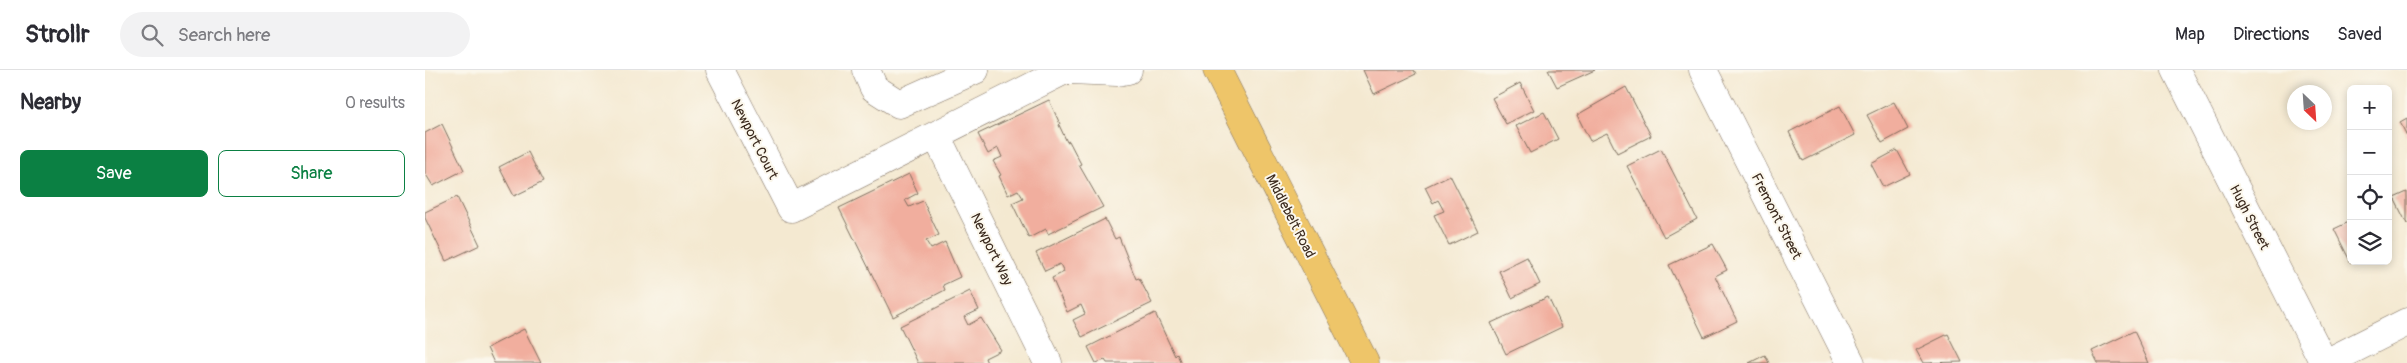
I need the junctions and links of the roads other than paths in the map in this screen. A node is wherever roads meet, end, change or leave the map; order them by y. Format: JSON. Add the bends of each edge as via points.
{"nodes":[{"id":1,"x":720,"y":70,"type":"edge"},
{"id":2,"x":866,"y":70,"type":"edge"},
{"id":3,"x":975,"y":70,"type":"edge"},
{"id":4,"x":1065,"y":70,"type":"edge"},
{"id":5,"x":1069,"y":70,"type":"edge"},
{"id":6,"x":1128,"y":70,"type":"edge"},
{"id":7,"x":1217,"y":70,"type":"edge"},
{"id":8,"x":1703,"y":70,"type":"edge"},
{"id":9,"x":2176,"y":70,"type":"edge"},
{"id":10,"x":936,"y":135,"type":"junction"},
{"id":11,"x":2407,"y":322,"type":"edge"},
{"id":12,"x":1048,"y":363,"type":"edge"},
{"id":13,"x":1365,"y":363,"type":"edge"},
{"id":14,"x":1851,"y":363,"type":"edge"},
{"id":15,"x":2325,"y":363,"type":"edge"}],
"edges":[{"from":1,"to":10,"type":"street","name":"Newport Court","via":[[791,208]]},
{"from":2,"to":3,"type":"street","via":[[874,88],[899,104]]},
{"from":4,"to":10,"type":"street"},
{"from":5,"to":6,"type":"street"},
{"from":7,"to":13,"type":"main road","name":"Middlebelt Road"},
{"from":8,"to":14,"type":"street","name":"Fremont Street"},
{"from":9,"to":15,"type":"street","name":"Hugh Street"},
{"from":10,"to":12,"type":"street","name":"Newport Way"},
{"from":11,"to":15,"type":"street"}]}
